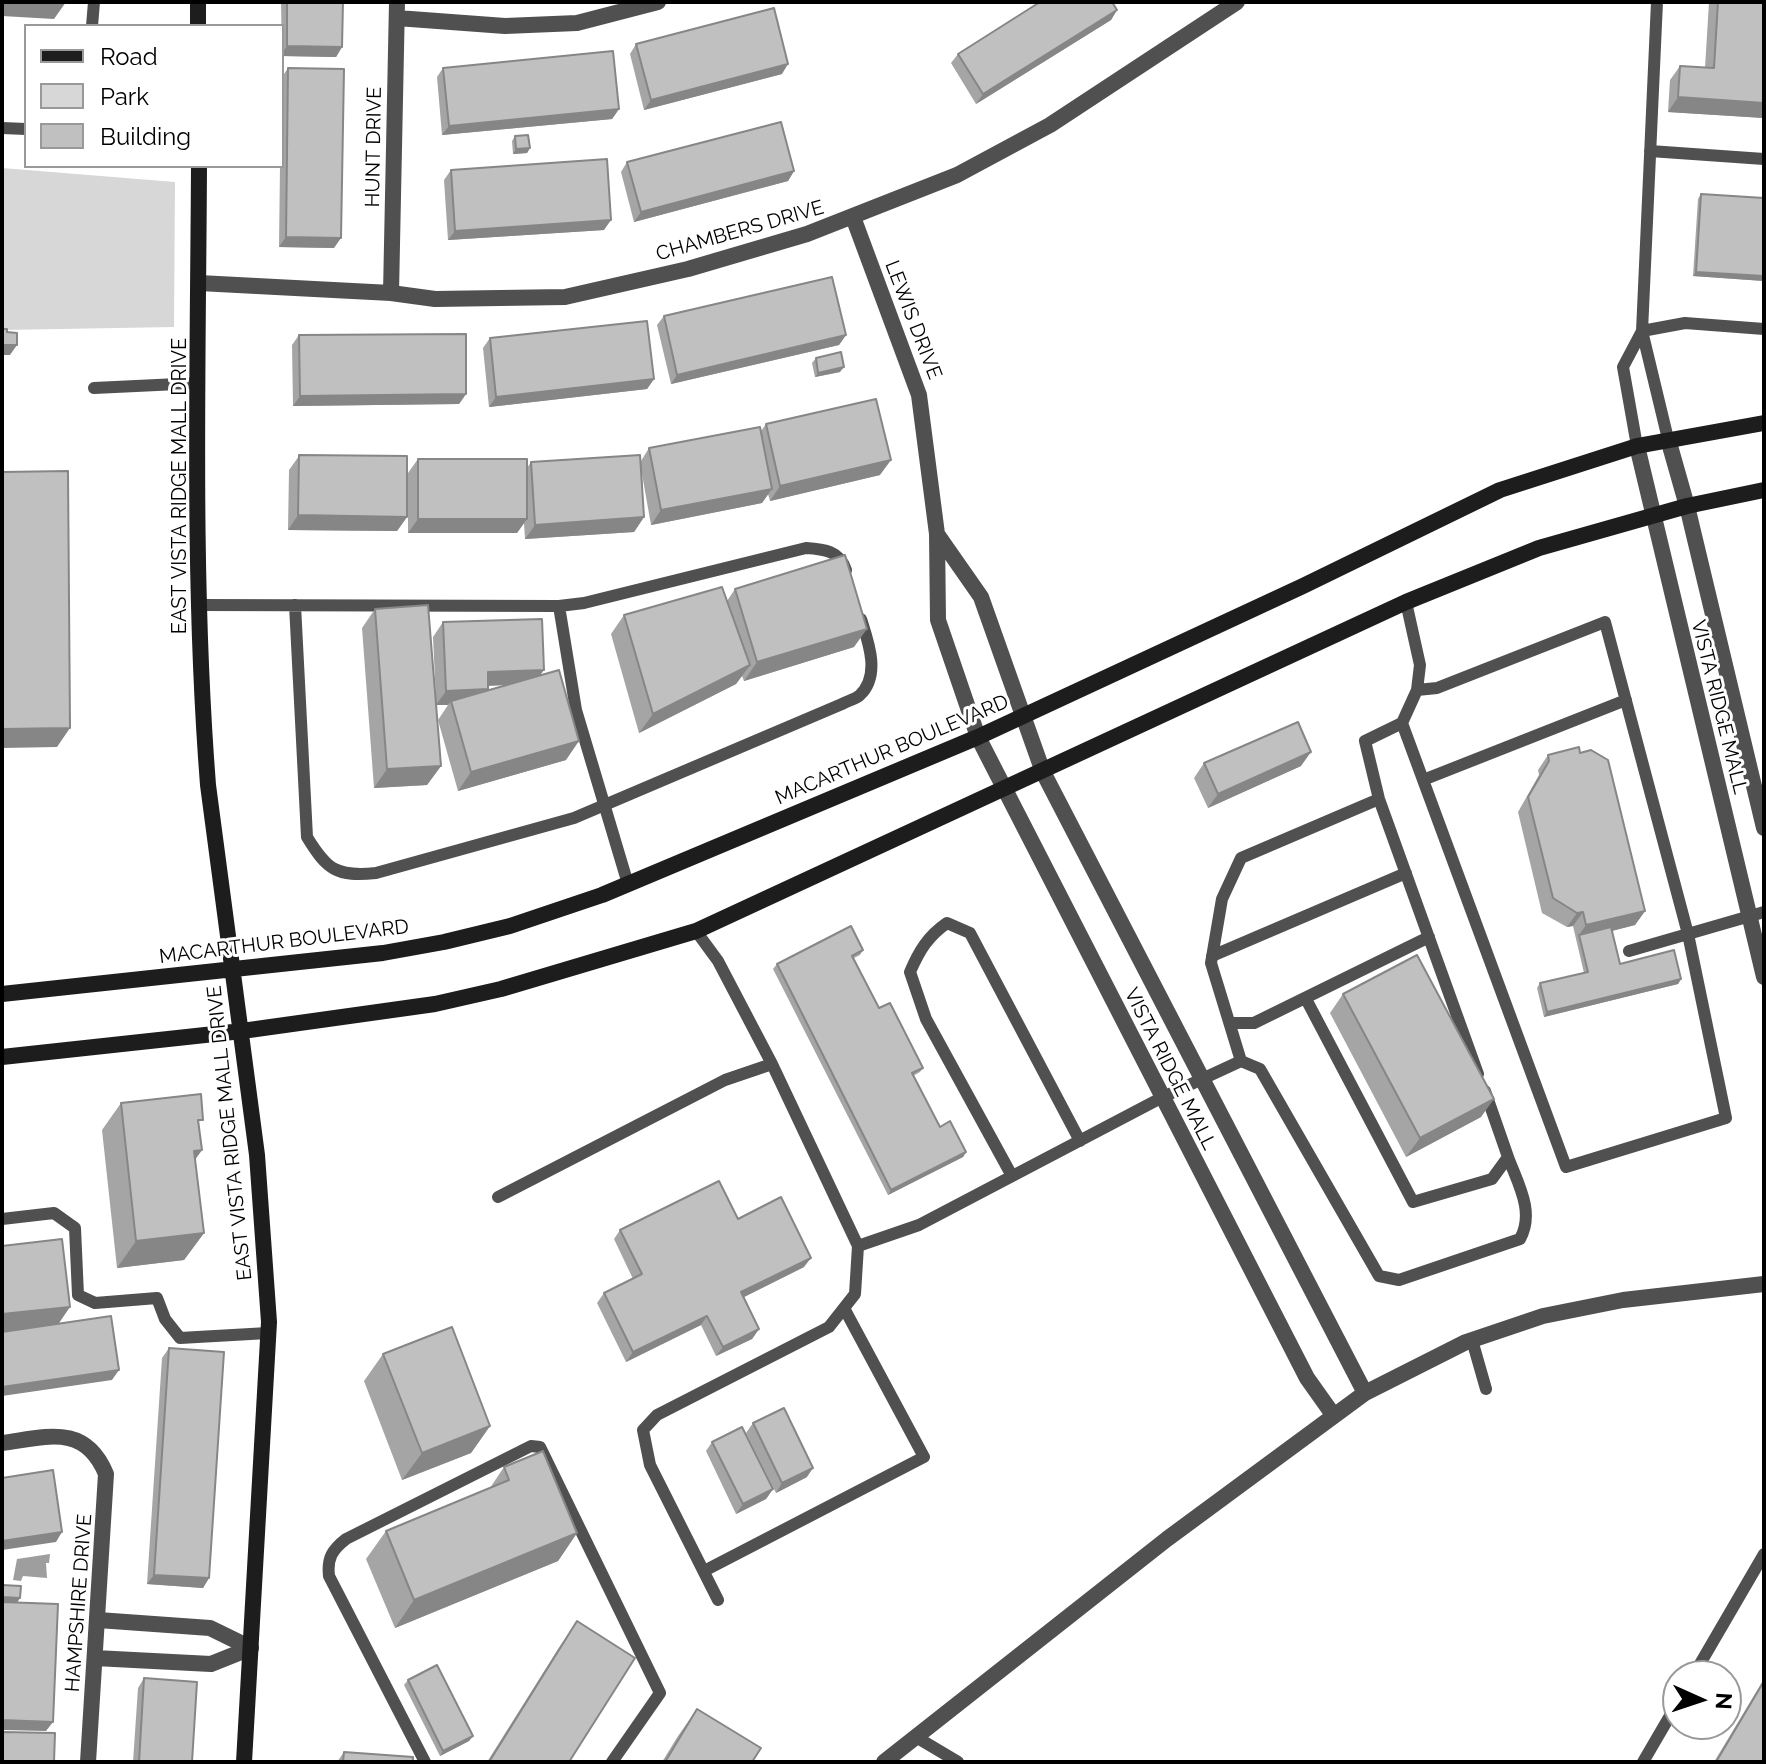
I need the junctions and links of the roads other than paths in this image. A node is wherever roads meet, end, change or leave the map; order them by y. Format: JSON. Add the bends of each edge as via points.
{"nodes":[{"id":1,"x":94,"y":2,"type":"edge"},
{"id":2,"x":198,"y":2,"type":"edge"},
{"id":3,"x":658,"y":2,"type":"edge"},
{"id":4,"x":1237,"y":2,"type":"edge"},
{"id":5,"x":1657,"y":2,"type":"edge"},
{"id":6,"x":397,"y":10,"type":"edge"},
{"id":7,"x":92,"y":24,"type":"edge"},
{"id":8,"x":198,"y":24,"type":"edge"},
{"id":9,"x":2,"y":128,"type":"edge"},
{"id":10,"x":24,"y":129,"type":"edge"},
{"id":11,"x":1650,"y":151,"type":"junction"},
{"id":12,"x":1764,"y":159,"type":"edge"},
{"id":13,"x":199,"y":168,"type":"edge"},
{"id":14,"x":853,"y":217,"type":"junction"},
{"id":15,"x":199,"y":283,"type":"junction"},
{"id":16,"x":391,"y":293,"type":"junction"},
{"id":17,"x":1764,"y":329,"type":"edge"},
{"id":18,"x":1642,"y":331,"type":"junction"},
{"id":19,"x":199,"y":383,"type":"junction"},
{"id":20,"x":94,"y":388,"type":"dead end"},
{"id":21,"x":1764,"y":423,"type":"edge"},
{"id":22,"x":1668,"y":439,"type":"junction"},
{"id":23,"x":1637,"y":446,"type":"junction"},
{"id":24,"x":1764,"y":490,"type":"edge"},
{"id":25,"x":1687,"y":506,"type":"junction"},
{"id":26,"x":1653,"y":515,"type":"junction"},
{"id":27,"x":937,"y":534,"type":"junction"},
{"id":28,"x":848,"y":577,"type":"edge"},
{"id":29,"x":1406,"y":602,"type":"junction"},
{"id":30,"x":199,"y":605,"type":"junction"},
{"id":31,"x":295,"y":605,"type":"junction"},
{"id":32,"x":559,"y":606,"type":"junction"},
{"id":33,"x":857,"y":607,"type":"edge"},
{"id":34,"x":1417,"y":690,"type":"junction"},
{"id":35,"x":1626,"y":700,"type":"junction"},
{"id":36,"x":1023,"y":716,"type":"junction"},
{"id":37,"x":1402,"y":723,"type":"junction"},
{"id":38,"x":978,"y":737,"type":"junction"},
{"id":39,"x":1043,"y":772,"type":"junction"},
{"id":40,"x":1423,"y":780,"type":"junction"},
{"id":41,"x":1005,"y":789,"type":"junction"},
{"id":42,"x":1379,"y":799,"type":"junction"},
{"id":43,"x":604,"y":806,"type":"junction"},
{"id":44,"x":1764,"y":828,"type":"edge"},
{"id":45,"x":1406,"y":873,"type":"junction"},
{"id":46,"x":628,"y":884,"type":"junction"},
{"id":47,"x":1757,"y":914,"type":"edge"},
{"id":48,"x":696,"y":931,"type":"junction"},
{"id":49,"x":1688,"y":934,"type":"junction"},
{"id":50,"x":1429,"y":937,"type":"junction"},
{"id":51,"x":1629,"y":951,"type":"dead end"},
{"id":52,"x":1212,"y":956,"type":"junction"},
{"id":53,"x":233,"y":968,"type":"junction"},
{"id":54,"x":1764,"y":977,"type":"edge"},
{"id":55,"x":2,"y":994,"type":"edge"},
{"id":56,"x":1306,"y":999,"type":"junction"},
{"id":57,"x":1230,"y":1023,"type":"junction"},
{"id":58,"x":242,"y":1031,"type":"junction"},
{"id":59,"x":2,"y":1057,"type":"edge"},
{"id":60,"x":1241,"y":1061,"type":"junction"},
{"id":61,"x":772,"y":1064,"type":"junction"},
{"id":62,"x":1202,"y":1079,"type":"junction"},
{"id":63,"x":1161,"y":1098,"type":"junction"},
{"id":64,"x":1080,"y":1141,"type":"junction"},
{"id":65,"x":1508,"y":1157,"type":"junction"},
{"id":66,"x":1012,"y":1176,"type":"junction"},
{"id":67,"x":498,"y":1197,"type":"dead end"},
{"id":68,"x":2,"y":1219,"type":"edge"},
{"id":69,"x":858,"y":1246,"type":"junction"},
{"id":70,"x":1764,"y":1284,"type":"edge"},
{"id":71,"x":844,"y":1308,"type":"junction"},
{"id":72,"x":268,"y":1333,"type":"junction"},
{"id":73,"x":1472,"y":1340,"type":"junction"},
{"id":74,"x":1486,"y":1389,"type":"dead end"},
{"id":75,"x":1365,"y":1393,"type":"junction"},
{"id":76,"x":1334,"y":1416,"type":"junction"},
{"id":77,"x":2,"y":1443,"type":"edge"},
{"id":78,"x":1764,"y":1554,"type":"edge"},
{"id":79,"x":704,"y":1571,"type":"junction"},
{"id":80,"x":718,"y":1600,"type":"dead end"},
{"id":81,"x":98,"y":1620,"type":"junction"},
{"id":82,"x":251,"y":1648,"type":"junction"},
{"id":83,"x":95,"y":1658,"type":"junction"},
{"id":84,"x":1702,"y":1660,"type":"edge"},
{"id":85,"x":1662,"y":1729,"type":"edge"},
{"id":86,"x":916,"y":1737,"type":"junction"},
{"id":87,"x":88,"y":1762,"type":"edge"},
{"id":88,"x":244,"y":1762,"type":"edge"},
{"id":89,"x":425,"y":1762,"type":"edge"},
{"id":90,"x":612,"y":1762,"type":"edge"},
{"id":91,"x":884,"y":1762,"type":"edge"},
{"id":92,"x":958,"y":1762,"type":"edge"},
{"id":93,"x":1643,"y":1762,"type":"edge"}],
"edges":[{"from":1,"to":7,"type":"lane"},
{"from":2,"to":8,"type":"main road"},
{"from":3,"to":6,"type":"street","via":[[577,23],[505,26]]},
{"from":4,"to":14,"type":"street","name":"CHAMBERS DRIVE","via":[[1050,125],[957,175]]},
{"from":5,"to":11,"type":"lane"},
{"from":6,"to":16,"type":"street","name":"HUNT DRIVE"},
{"from":9,"to":10,"type":"lane"},
{"from":11,"to":12,"type":"lane"},
{"from":11,"to":18,"type":"lane"},
{"from":13,"to":15,"type":"main road","name":"EAST VISTA RIDGE MALL DRIVE"},
{"from":14,"to":16,"type":"street","name":"CHAMBERS DRIVE","via":[[688,269],[565,297],[435,299]]},
{"from":14,"to":27,"type":"street","name":"LEWIS DRIVE","via":[[919,395]]},
{"from":15,"to":16,"type":"street","name":"CHAMBERS DRIVE"},
{"from":15,"to":19,"type":"main road","name":"EAST VISTA RIDGE MALL DRIVE"},
{"from":17,"to":18,"type":"lane","via":[[1685,323]]},
{"from":18,"to":22,"type":"lane"},
{"from":18,"to":23,"type":"lane","via":[[1623,367]]},
{"from":19,"to":20,"type":"lane"},
{"from":19,"to":30,"type":"main road","name":"EAST VISTA RIDGE MALL DRIVE"},
{"from":21,"to":22,"type":"main road","name":"MACARTHUR BOULEVARD"},
{"from":22,"to":23,"type":"main road","name":"MACARTHUR BOULEVARD"},
{"from":22,"to":25,"type":"street","name":"VISTA RIDGE MALL"},
{"from":23,"to":26,"type":"street","name":"VISTA RIDGE MALL"},
{"from":23,"to":36,"type":"main road","name":"MACARTHUR BOULEVARD","via":[[1500,490]]},
{"from":24,"to":25,"type":"main road"},
{"from":25,"to":26,"type":"main road"},
{"from":25,"to":44,"type":"street","name":"VISTA RIDGE MALL"},
{"from":26,"to":29,"type":"main road","via":[[1539,548]]},
{"from":26,"to":47,"type":"street","name":"VISTA RIDGE MALL"},
{"from":27,"to":36,"type":"street","name":"LEWIS DRIVE","via":[[981,597]]},
{"from":27,"to":38,"type":"street","name":"LEWIS DRIVE","via":[[938,620]]},
{"from":28,"to":32,"type":"lane","via":[[843,561],[828,549],[806,548]]},
{"from":29,"to":34,"type":"lane","via":[[1420,665]]},
{"from":29,"to":39,"type":"main road"},
{"from":30,"to":31,"type":"lane"},
{"from":30,"to":53,"type":"main road","name":"EAST VISTA RIDGE MALL DRIVE","via":[[208,785]]},
{"from":31,"to":32,"type":"lane"},
{"from":31,"to":43,"type":"lane","via":[[307,837],[321,860],[338,873],[376,873]]},
{"from":32,"to":43,"type":"lane","via":[[576,710]]},
{"from":33,"to":43,"type":"lane","via":[[871,653],[870,679],[860,695]]},
{"from":34,"to":35,"type":"lane","via":[[1437,688],[1605,622]]},
{"from":34,"to":37,"type":"lane"},
{"from":35,"to":40,"type":"lane"},
{"from":35,"to":49,"type":"lane"},
{"from":36,"to":38,"type":"main road","name":"MACARTHUR BOULEVARD"},
{"from":36,"to":39,"type":"street","name":"VISTA RIDGE MALL"},
{"from":37,"to":40,"type":"lane"},
{"from":37,"to":42,"type":"lane","via":[[1365,741]]},
{"from":38,"to":41,"type":"street","name":"VISTA RIDGE MALL"},
{"from":38,"to":46,"type":"main road","name":"MACARTHUR BOULEVARD"},
{"from":39,"to":41,"type":"main road"},
{"from":39,"to":62,"type":"street","name":"VISTA RIDGE MALL"},
{"from":40,"to":49,"type":"lane","via":[[1566,1167],[1726,1118]]},
{"from":41,"to":48,"type":"main road"},
{"from":41,"to":63,"type":"street","name":"VISTA RIDGE MALL"},
{"from":42,"to":45,"type":"lane"},
{"from":42,"to":52,"type":"lane","via":[[1241,858],[1222,899]]},
{"from":43,"to":46,"type":"lane"},
{"from":45,"to":50,"type":"lane"},
{"from":45,"to":52,"type":"lane"},
{"from":46,"to":53,"type":"main road","name":"MACARTHUR BOULEVARD","via":[[510,926],[444,942]]},
{"from":47,"to":49,"type":"lane"},
{"from":47,"to":54,"type":"street","name":"VISTA RIDGE MALL"},
{"from":48,"to":58,"type":"main road","via":[[435,1004]]},
{"from":48,"to":61,"type":"lane","via":[[718,961]]},
{"from":49,"to":51,"type":"lane"},
{"from":50,"to":56,"type":"lane"},
{"from":50,"to":65,"type":"lane"},
{"from":52,"to":57,"type":"lane"},
{"from":53,"to":55,"type":"main road","name":"MACARTHUR BOULEVARD"},
{"from":53,"to":58,"type":"main road","name":"EAST VISTA RIDGE MALL DRIVE"},
{"from":56,"to":57,"type":"lane","via":[[1254,1023]]},
{"from":56,"to":65,"type":"lane","via":[[1413,1202],[1492,1179]]},
{"from":57,"to":60,"type":"lane"},
{"from":58,"to":59,"type":"main road"},
{"from":58,"to":72,"type":"main road","name":"EAST VISTA RIDGE MALL DRIVE","via":[[257,1155]]},
{"from":60,"to":62,"type":"lane"},
{"from":60,"to":65,"type":"lane","via":[[1260,1069],[1379,1276],[1388,1280],[1520,1239],[1528,1212]]},
{"from":61,"to":67,"type":"lane","via":[[725,1080]]},
{"from":61,"to":69,"type":"lane"},
{"from":62,"to":63,"type":"lane"},
{"from":62,"to":75,"type":"street","name":"VISTA RIDGE MALL"},
{"from":63,"to":64,"type":"lane"},
{"from":63,"to":76,"type":"street","name":"VISTA RIDGE MALL","via":[[1307,1378]]},
{"from":64,"to":66,"type":"lane"},
{"from":64,"to":66,"type":"lane","via":[[970,933],[947,923],[933,932],[910,972],[926,1019]]},
{"from":66,"to":69,"type":"lane","via":[[919,1225]]},
{"from":68,"to":72,"type":"lane","via":[[54,1213],[75,1228],[78,1295],[95,1303],[157,1298],[180,1338]]},
{"from":69,"to":71,"type":"lane","via":[[855,1294]]},
{"from":70,"to":73,"type":"street","via":[[1623,1300],[1543,1316]]},
{"from":71,"to":79,"type":"lane","via":[[829,1327],[657,1415],[643,1430],[650,1465]]},
{"from":71,"to":79,"type":"lane","via":[[924,1457]]},
{"from":72,"to":82,"type":"main road","name":"EAST VISTA RIDGE MALL DRIVE"},
{"from":73,"to":74,"type":"lane"},
{"from":73,"to":75,"type":"street"},
{"from":75,"to":76,"type":"street"},
{"from":76,"to":86,"type":"street","via":[[1167,1539]]},
{"from":77,"to":81,"type":"street","name":"HAMPSHIRE DRIVE","via":[[66,1437],[80,1441],[106,1474]]},
{"from":78,"to":84,"type":"lane"},
{"from":79,"to":80,"type":"lane"},
{"from":81,"to":82,"type":"street","via":[[210,1628]]},
{"from":81,"to":83,"type":"street","name":"HAMPSHIRE DRIVE"},
{"from":82,"to":83,"type":"street","via":[[211,1664]]},
{"from":82,"to":88,"type":"main road","name":"EAST VISTA RIDGE MALL DRIVE"},
{"from":83,"to":87,"type":"street","name":"HAMPSHIRE DRIVE"},
{"from":85,"to":93,"type":"lane"},
{"from":86,"to":91,"type":"street"},
{"from":86,"to":92,"type":"lane"},
{"from":89,"to":90,"type":"lane","via":[[327,1563],[346,1539],[531,1446],[540,1447],[660,1693]]}]}
